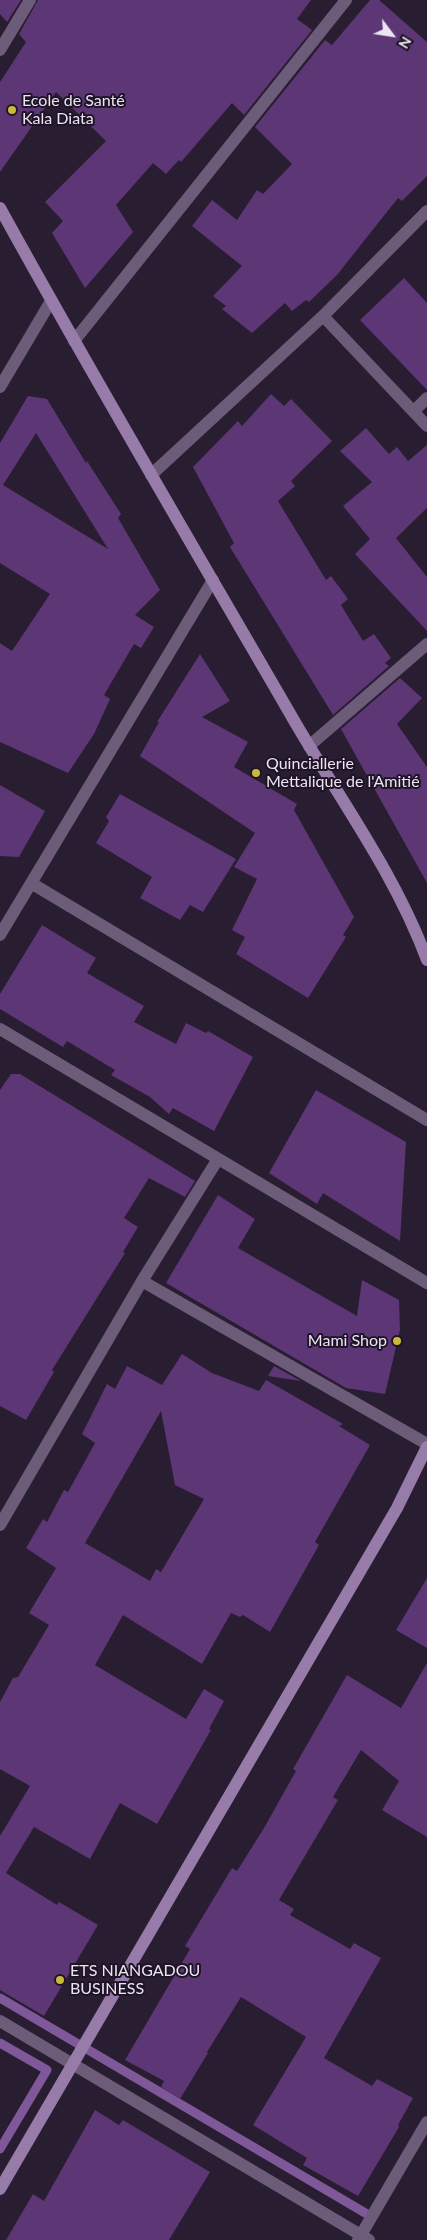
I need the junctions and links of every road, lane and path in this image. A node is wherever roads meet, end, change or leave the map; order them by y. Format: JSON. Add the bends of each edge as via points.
{"nodes":[{"id":1,"x":30,"y":0,"type":"edge"},
{"id":2,"x":346,"y":0,"type":"edge"},
{"id":3,"x":0,"y":50,"type":"edge"},
{"id":4,"x":0,"y":208,"type":"edge"},
{"id":5,"x":427,"y":211,"type":"edge"},
{"id":6,"x":51,"y":301,"type":"junction"},
{"id":7,"x":323,"y":316,"type":"junction"},
{"id":8,"x":74,"y":341,"type":"junction"},
{"id":9,"x":0,"y":387,"type":"edge"},
{"id":10,"x":427,"y":398,"type":"edge"},
{"id":11,"x":414,"y":411,"type":"junction"},
{"id":12,"x":427,"y":426,"type":"edge"},
{"id":13,"x":151,"y":475,"type":"junction"},
{"id":14,"x":213,"y":580,"type":"junction"},
{"id":15,"x":427,"y":644,"type":"edge"},
{"id":16,"x":309,"y":746,"type":"junction"},
{"id":17,"x":32,"y":882,"type":"junction"},
{"id":18,"x":0,"y":935,"type":"edge"},
{"id":19,"x":426,"y":955,"type":"edge"},
{"id":20,"x":0,"y":1029,"type":"edge"},
{"id":21,"x":427,"y":1120,"type":"edge"},
{"id":22,"x":218,"y":1159,"type":"junction"},
{"id":23,"x":142,"y":1281,"type":"junction"},
{"id":24,"x":427,"y":1283,"type":"edge"},
{"id":25,"x":427,"y":1446,"type":"edge"},
{"id":26,"x":0,"y":1525,"type":"edge"},
{"id":27,"x":0,"y":2021,"type":"edge"},
{"id":28,"x":72,"y":2064,"type":"junction"},
{"id":29,"x":427,"y":2122,"type":"edge"},
{"id":30,"x":0,"y":2189,"type":"edge"},
{"id":31,"x":363,"y":2238,"type":"edge"}],
"edges":[{"from":1,"to":3,"type":"street"},
{"from":2,"to":8,"type":"street"},
{"from":4,"to":6,"type":"main road"},
{"from":5,"to":7,"type":"street"},
{"from":6,"to":8,"type":"main road"},
{"from":6,"to":9,"type":"street"},
{"from":7,"to":11,"type":"street"},
{"from":7,"to":13,"type":"street"},
{"from":8,"to":13,"type":"main road"},
{"from":10,"to":11,"type":"street"},
{"from":11,"to":12,"type":"street"},
{"from":13,"to":14,"type":"main road"},
{"from":14,"to":16,"type":"main road"},
{"from":14,"to":17,"type":"street"},
{"from":15,"to":16,"type":"street"},
{"from":16,"to":19,"type":"main road","via":[[396,889]]},
{"from":17,"to":18,"type":"street"},
{"from":17,"to":21,"type":"street"},
{"from":20,"to":22,"type":"street"},
{"from":22,"to":23,"type":"street"},
{"from":22,"to":24,"type":"street"},
{"from":23,"to":25,"type":"street"},
{"from":23,"to":26,"type":"street"},
{"from":25,"to":28,"type":"main road","via":[[397,1508]]},
{"from":27,"to":28,"type":"street"},
{"from":28,"to":30,"type":"main road"},
{"from":28,"to":31,"type":"street"},
{"from":29,"to":31,"type":"street"}]}
